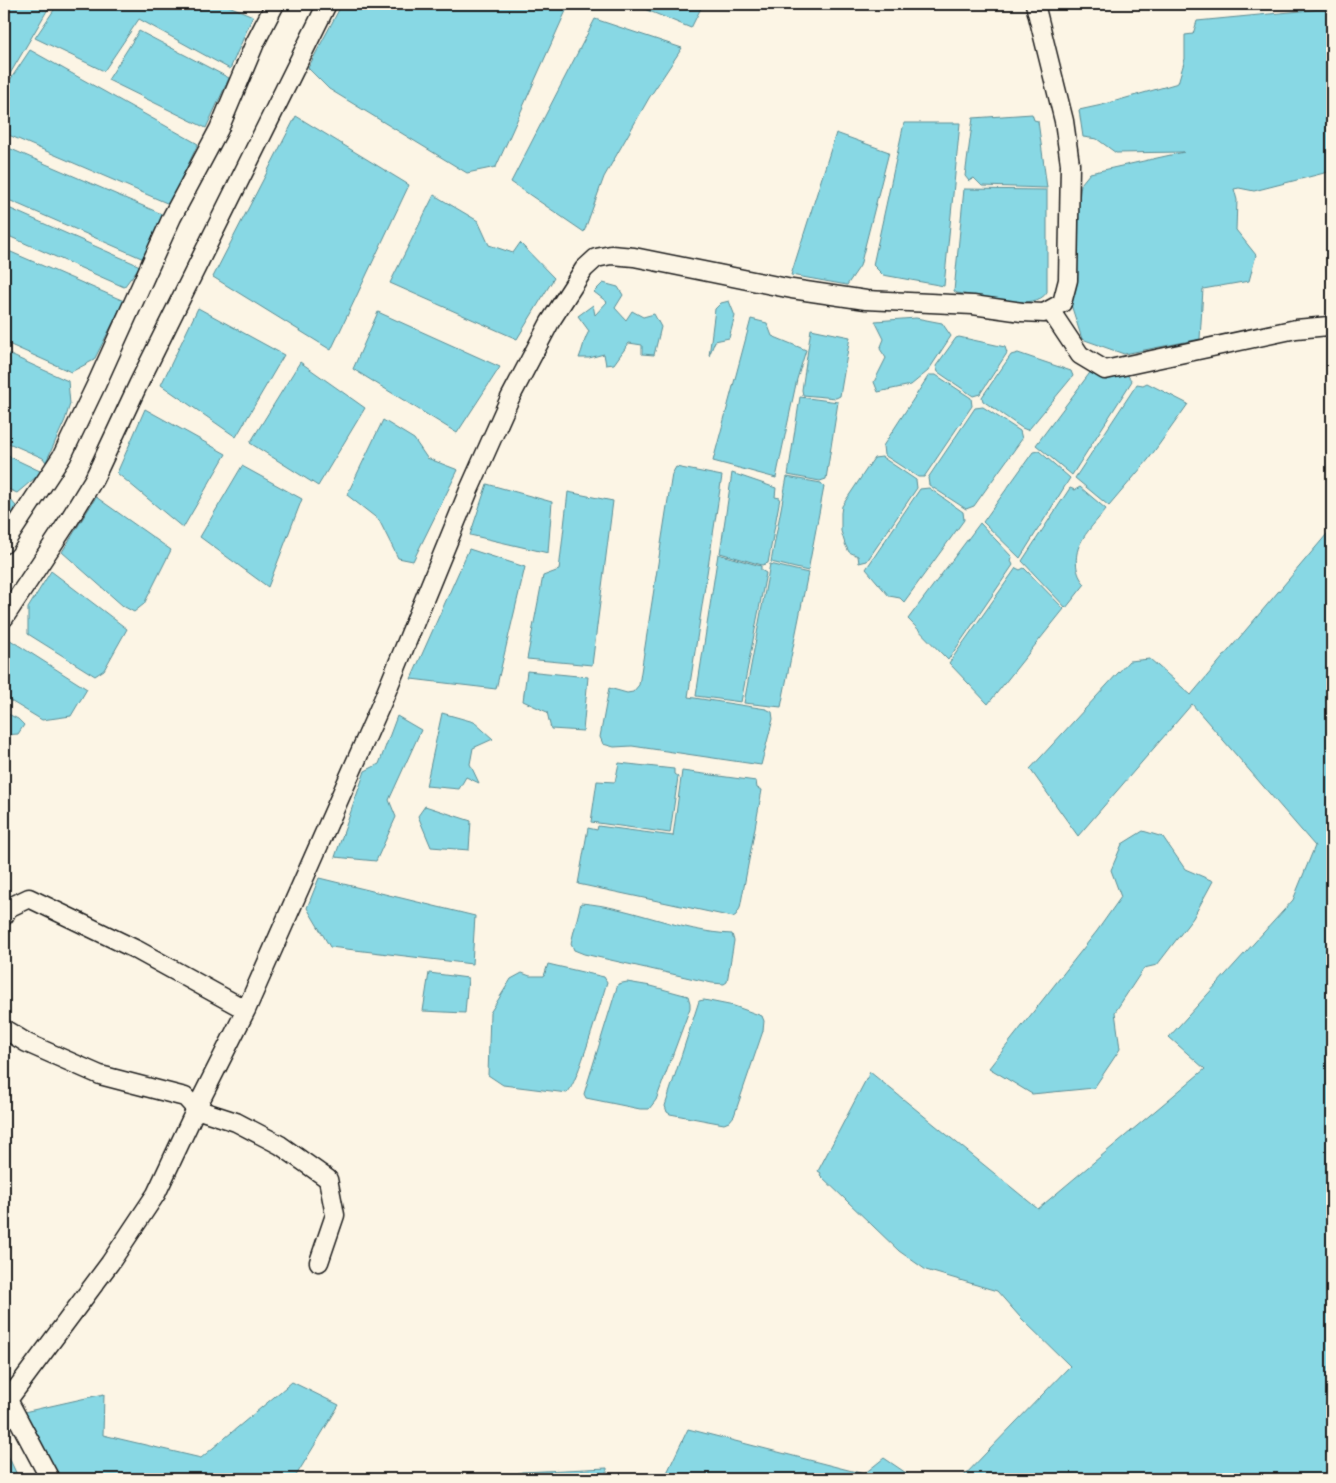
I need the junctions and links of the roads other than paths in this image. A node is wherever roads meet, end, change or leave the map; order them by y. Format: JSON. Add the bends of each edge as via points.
{"nodes":[{"id":1,"x":275,"y":4,"type":"edge"},
{"id":2,"x":327,"y":4,"type":"edge"},
{"id":3,"x":1035,"y":4,"type":"edge"},
{"id":4,"x":1050,"y":310,"type":"junction"},
{"id":5,"x":1332,"y":327,"type":"edge"},
{"id":6,"x":4,"y":544,"type":"edge"},
{"id":7,"x":4,"y":618,"type":"edge"},
{"id":8,"x":4,"y":916,"type":"edge"},
{"id":9,"x":246,"y":1010,"type":"junction"},
{"id":10,"x":4,"y":1029,"type":"edge"},
{"id":11,"x":196,"y":1109,"type":"junction"},
{"id":12,"x":319,"y":1262,"type":"dead end"},
{"id":13,"x":6,"y":1402,"type":"edge"},
{"id":14,"x":50,"y":1479,"type":"edge"}],
"edges":[{"from":1,"to":6,"type":"street","via":[[219,129],[172,217],[62,456]]},
{"from":2,"to":7,"type":"street","via":[[94,479]]},
{"from":3,"to":4,"type":"street","via":[[1064,121],[1070,164],[1068,280],[1062,303]]},
{"from":4,"to":5,"type":"street","via":[[1080,355],[1106,370],[1296,329]]},
{"from":4,"to":9,"type":"street","via":[[1044,313],[1022,312],[973,305],[866,300],[792,289],[634,257],[611,255],[596,258],[584,269],[550,322],[510,398],[383,700]]},
{"from":8,"to":9,"type":"street","via":[[8,908],[29,898],[137,950]]},
{"from":9,"to":11,"type":"street"},
{"from":10,"to":11,"type":"street","via":[[27,1043],[100,1075],[185,1097]]},
{"from":11,"to":12,"type":"street","via":[[236,1122],[280,1145],[328,1179],[335,1215]]},
{"from":11,"to":13,"type":"street","via":[[156,1194],[110,1263]]},
{"from":13,"to":14,"type":"street"}]}
